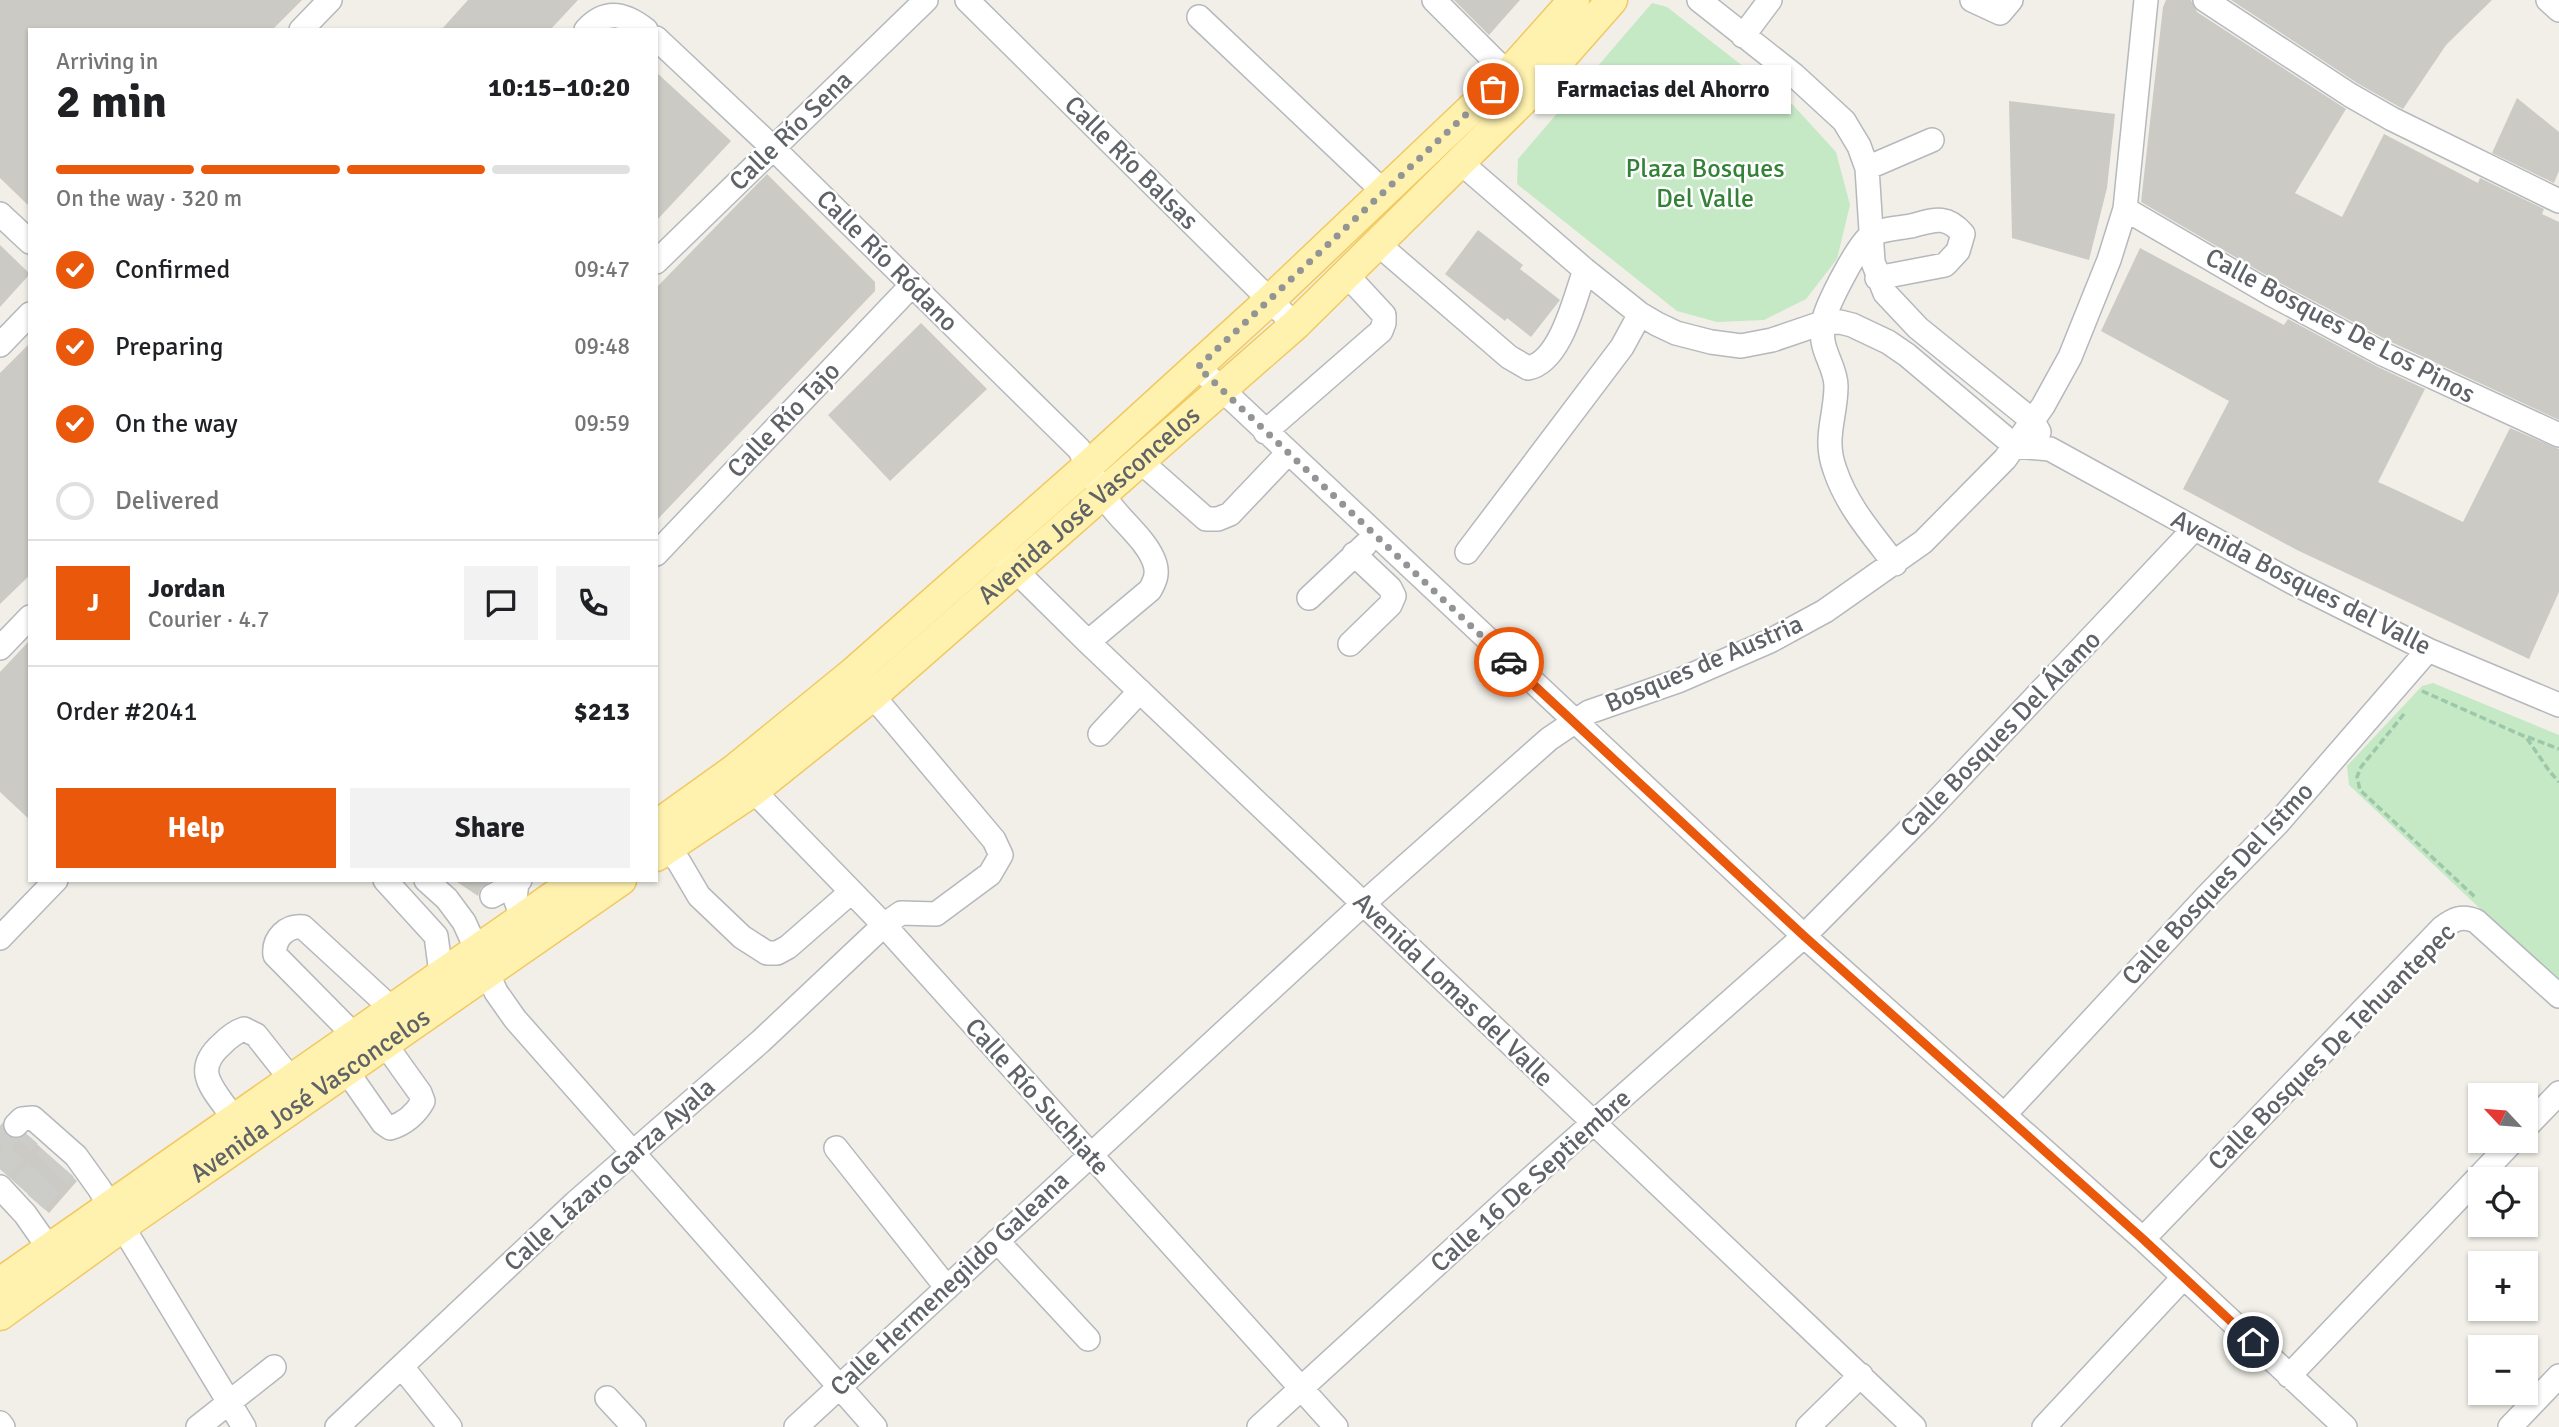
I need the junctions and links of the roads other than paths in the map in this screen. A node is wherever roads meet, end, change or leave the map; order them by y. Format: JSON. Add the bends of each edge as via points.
{"nodes":[{"id":1,"x":330,"y":0,"type":"edge"},
{"id":2,"x":926,"y":0,"type":"edge"},
{"id":3,"x":967,"y":0,"type":"edge"},
{"id":4,"x":1434,"y":0,"type":"edge"},
{"id":5,"x":1612,"y":0,"type":"edge"},
{"id":6,"x":1699,"y":0,"type":"edge"},
{"id":7,"x":1770,"y":0,"type":"edge"},
{"id":8,"x":1972,"y":0,"type":"edge"},
{"id":9,"x":2011,"y":0,"type":"edge"},
{"id":10,"x":2147,"y":0,"type":"edge"},
{"id":11,"x":2205,"y":0,"type":"edge"},
{"id":12,"x":2549,"y":0,"type":"edge"},
{"id":13,"x":1561,"y":5,"type":"edge"},
{"id":14,"x":2559,"y":10,"type":"edge"},
{"id":15,"x":1199,"y":17,"type":"dead end"},
{"id":16,"x":303,"y":28,"type":"edge"},
{"id":17,"x":589,"y":28,"type":"edge"},
{"id":18,"x":643,"y":28,"type":"edge"},
{"id":19,"x":1743,"y":36,"type":"junction"},
{"id":20,"x":658,"y":40,"type":"edge"},
{"id":21,"x":1508,"y":74,"type":"junction"},
{"id":22,"x":1932,"y":140,"type":"dead end"},
{"id":23,"x":773,"y":148,"type":"junction"},
{"id":24,"x":1460,"y":162,"type":"junction"},
{"id":25,"x":1867,"y":168,"type":"junction"},
{"id":26,"x":1385,"y":193,"type":"junction"},
{"id":27,"x":2559,"y":201,"type":"edge"},
{"id":28,"x":2124,"y":209,"type":"junction"},
{"id":29,"x":0,"y":214,"type":"edge"},
{"id":30,"x":1871,"y":236,"type":"junction"},
{"id":31,"x":28,"y":240,"type":"edge"},
{"id":32,"x":1378,"y":244,"type":"junction"},
{"id":33,"x":658,"y":260,"type":"edge"},
{"id":34,"x":1585,"y":270,"type":"junction"},
{"id":35,"x":1346,"y":274,"type":"junction"},
{"id":36,"x":1877,"y":278,"type":"junction"},
{"id":37,"x":911,"y":286,"type":"junction"},
{"id":38,"x":1270,"y":300,"type":"junction"},
{"id":39,"x":1640,"y":314,"type":"junction"},
{"id":40,"x":28,"y":316,"type":"edge"},
{"id":41,"x":1822,"y":323,"type":"junction"},
{"id":42,"x":1296,"y":325,"type":"junction"},
{"id":43,"x":0,"y":345,"type":"edge"},
{"id":44,"x":1198,"y":367,"type":"junction"},
{"id":45,"x":1221,"y":390,"type":"junction"},
{"id":46,"x":2033,"y":421,"type":"junction"},
{"id":47,"x":1265,"y":432,"type":"junction"},
{"id":48,"x":2559,"y":435,"type":"edge"},
{"id":49,"x":2015,"y":446,"type":"junction"},
{"id":50,"x":2050,"y":449,"type":"junction"},
{"id":51,"x":1287,"y":454,"type":"junction"},
{"id":52,"x":1140,"y":461,"type":"junction"},
{"id":53,"x":1088,"y":466,"type":"junction"},
{"id":54,"x":1104,"y":495,"type":"junction"},
{"id":55,"x":2194,"y":529,"type":"junction"},
{"id":56,"x":1375,"y":536,"type":"junction"},
{"id":57,"x":658,"y":552,"type":"edge"},
{"id":58,"x":1467,"y":552,"type":"dead end"},
{"id":59,"x":1354,"y":555,"type":"junction"},
{"id":60,"x":1005,"y":560,"type":"junction"},
{"id":61,"x":1895,"y":564,"type":"junction"},
{"id":62,"x":1309,"y":598,"type":"dead end"},
{"id":63,"x":28,"y":619,"type":"edge"},
{"id":64,"x":1088,"y":642,"type":"junction"},
{"id":65,"x":1350,"y":644,"type":"dead end"},
{"id":66,"x":0,"y":648,"type":"edge"},
{"id":67,"x":2428,"y":650,"type":"junction"},
{"id":68,"x":853,"y":673,"type":"junction"},
{"id":69,"x":1140,"y":691,"type":"junction"},
{"id":70,"x":873,"y":696,"type":"junction"},
{"id":71,"x":2559,"y":705,"type":"edge"},
{"id":72,"x":1573,"y":722,"type":"junction"},
{"id":73,"x":1100,"y":734,"type":"dead end"},
{"id":74,"x":744,"y":781,"type":"junction"},
{"id":75,"x":659,"y":841,"type":"edge"},
{"id":76,"x":54,"y":882,"type":"edge"},
{"id":77,"x":387,"y":882,"type":"edge"},
{"id":78,"x":428,"y":882,"type":"edge"},
{"id":79,"x":517,"y":882,"type":"edge"},
{"id":80,"x":519,"y":882,"type":"edge"},
{"id":81,"x":574,"y":882,"type":"edge"},
{"id":82,"x":618,"y":882,"type":"edge"},
{"id":83,"x":851,"y":892,"type":"junction"},
{"id":84,"x":492,"y":896,"type":"dead end"},
{"id":85,"x":1363,"y":904,"type":"junction"},
{"id":86,"x":522,"y":917,"type":"junction"},
{"id":87,"x":884,"y":925,"type":"junction"},
{"id":88,"x":1804,"y":936,"type":"junction"},
{"id":89,"x":0,"y":937,"type":"edge"},
{"id":90,"x":482,"y":960,"type":"junction"},
{"id":91,"x":441,"y":973,"type":"junction"},
{"id":92,"x":2559,"y":996,"type":"edge"},
{"id":93,"x":391,"y":1008,"type":"junction"},
{"id":94,"x":353,"y":1034,"type":"junction"},
{"id":95,"x":385,"y":1044,"type":"junction"},
{"id":96,"x":346,"y":1070,"type":"junction"},
{"id":97,"x":290,"y":1078,"type":"junction"},
{"id":98,"x":2559,"y":1093,"type":"edge"},
{"id":99,"x":2005,"y":1114,"type":"junction"},
{"id":100,"x":2538,"y":1115,"type":"edge"},
{"id":101,"x":234,"y":1119,"type":"junction"},
{"id":102,"x":1594,"y":1125,"type":"junction"},
{"id":103,"x":28,"y":1128,"type":"dead end"},
{"id":104,"x":836,"y":1148,"type":"dead end"},
{"id":105,"x":632,"y":1153,"type":"junction"},
{"id":106,"x":2502,"y":1153,"type":"edge"},
{"id":107,"x":1089,"y":1155,"type":"junction"},
{"id":108,"x":19,"y":1198,"type":"edge"},
{"id":109,"x":116,"y":1216,"type":"junction"},
{"id":110,"x":2143,"y":1239,"type":"junction"},
{"id":111,"x":997,"y":1241,"type":"junction"},
{"id":112,"x":56,"y":1259,"type":"junction"},
{"id":113,"x":2183,"y":1278,"type":"junction"},
{"id":114,"x":0,"y":1283,"type":"edge"},
{"id":115,"x":947,"y":1288,"type":"junction"},
{"id":116,"x":0,"y":1315,"type":"edge"},
{"id":117,"x":1088,"y":1339,"type":"dead end"},
{"id":118,"x":274,"y":1367,"type":"dead end"},
{"id":119,"x":401,"y":1367,"type":"junction"},
{"id":120,"x":1861,"y":1375,"type":"junction"},
{"id":121,"x":2289,"y":1376,"type":"junction"},
{"id":122,"x":2559,"y":1376,"type":"edge"},
{"id":123,"x":840,"y":1387,"type":"junction"},
{"id":124,"x":1301,"y":1390,"type":"junction"},
{"id":125,"x":607,"y":1398,"type":"dead end"},
{"id":126,"x":229,"y":1402,"type":"junction"},
{"id":127,"x":198,"y":1427,"type":"edge"},
{"id":128,"x":244,"y":1427,"type":"edge"},
{"id":129,"x":337,"y":1427,"type":"edge"},
{"id":130,"x":450,"y":1427,"type":"edge"},
{"id":131,"x":634,"y":1427,"type":"edge"},
{"id":132,"x":796,"y":1427,"type":"edge"},
{"id":133,"x":875,"y":1427,"type":"edge"},
{"id":134,"x":1259,"y":1427,"type":"edge"},
{"id":135,"x":1336,"y":1427,"type":"edge"},
{"id":136,"x":1808,"y":1427,"type":"edge"},
{"id":137,"x":1914,"y":1427,"type":"edge"},
{"id":138,"x":2044,"y":1427,"type":"edge"},
{"id":139,"x":2345,"y":1427,"type":"edge"},
{"id":140,"x":2511,"y":1427,"type":"edge"}],
"edges":[{"from":1,"to":16,"type":"street"},
{"from":2,"to":23,"type":"street","name":"Calle Río Sena"},
{"from":3,"to":38,"type":"street","name":"Calle Río Balsas"},
{"from":4,"to":21,"type":"street"},
{"from":5,"to":24,"type":"main road","name":"Avenida José Vasconcelos","via":[[1551,71]]},
{"from":6,"to":19,"type":"street","name":"Avenida Bosques del Valle"},
{"from":7,"to":19,"type":"street"},
{"from":8,"to":9,"type":"street","via":[[2000,13]]},
{"from":10,"to":28,"type":"street","name":"Bosques de Austria"},
{"from":11,"to":27,"type":"street","via":[[2392,120]]},
{"from":12,"to":14,"type":"street"},
{"from":13,"to":21,"type":"main road","name":"Avenida José Vasconcelos"},
{"from":15,"to":26,"type":"street"},
{"from":17,"to":18,"type":"street","via":[[605,16],[624,15]]},
{"from":19,"to":25,"type":"street","name":"Avenida Bosques del Valle","via":[[1844,121]]},
{"from":20,"to":23,"type":"street","name":"Calle Río Ródano"},
{"from":21,"to":24,"type":"main road","via":[[1501,93],[1468,140]]},
{"from":21,"to":26,"type":"main road","name":"Avenida José Vasconcelos"},
{"from":22,"to":25,"type":"street"},
{"from":23,"to":33,"type":"street","name":"Calle Río Sena"},
{"from":23,"to":37,"type":"street","name":"Calle Río Ródano"},
{"from":24,"to":32,"type":"main road","name":"Avenida José Vasconcelos"},
{"from":24,"to":34,"type":"street"},
{"from":25,"to":30,"type":"street","name":"Avenida Bosques del Valle"},
{"from":26,"to":38,"type":"main road","name":"Avenida José Vasconcelos"},
{"from":28,"to":46,"type":"street","name":"Bosques de Austria","via":[[2070,357]]},
{"from":28,"to":48,"type":"street","name":"Calle Bosques De Los Pinos","via":[[2383,354]]},
{"from":29,"to":31,"type":"street"},
{"from":30,"to":36,"type":"street","name":"Avenida Bosques del Valle"},
{"from":30,"to":36,"type":"street","via":[[1941,219],[1964,234],[1958,251],[1945,265]]},
{"from":30,"to":41,"type":"street","via":[[1856,254]]},
{"from":32,"to":34,"type":"street","via":[[1509,357],[1528,368],[1545,360],[1554,347]]},
{"from":32,"to":35,"type":"main road","name":"Avenida José Vasconcelos"},
{"from":34,"to":39,"type":"street"},
{"from":35,"to":42,"type":"main road","name":"Avenida José Vasconcelos"},
{"from":35,"to":47,"type":"street","via":[[1384,315],[1381,331]]},
{"from":36,"to":46,"type":"street","name":"Avenida Bosques del Valle","via":[[1897,309]]},
{"from":37,"to":53,"type":"street","name":"Calle Río Ródano","via":[[1079,449]]},
{"from":37,"to":57,"type":"street","name":"Calle Río Tajo"},
{"from":38,"to":42,"type":"street","name":"Calle Río Balsas"},
{"from":38,"to":44,"type":"main road","name":"Avenida José Vasconcelos"},
{"from":39,"to":41,"type":"street","via":[[1676,333],[1741,346]]},
{"from":39,"to":58,"type":"street","via":[[1622,347]]},
{"from":40,"to":43,"type":"street"},
{"from":41,"to":49,"type":"street","via":[[1852,325],[1888,342]]},
{"from":41,"to":61,"type":"street","via":[[1836,387],[1829,448],[1834,469],[1845,495]]},
{"from":42,"to":45,"type":"main road","name":"Avenida José Vasconcelos"},
{"from":44,"to":45,"type":"street"},
{"from":44,"to":53,"type":"main road","name":"Avenida José Vasconcelos"},
{"from":45,"to":47,"type":"street"},
{"from":45,"to":52,"type":"main road","name":"Avenida José Vasconcelos"},
{"from":46,"to":49,"type":"street","name":"Bosques de Austria"},
{"from":46,"to":50,"type":"street","name":"Avenida Bosques del Valle"},
{"from":47,"to":51,"type":"street"},
{"from":49,"to":50,"type":"street","name":"Avenida Bosques del Valle"},
{"from":49,"to":61,"type":"street","name":"Bosques de Austria","via":[[1923,542]]},
{"from":50,"to":55,"type":"street","name":"Avenida Bosques del Valle"},
{"from":51,"to":52,"type":"street","via":[[1230,514],[1218,519],[1206,519]]},
{"from":51,"to":56,"type":"street"},
{"from":52,"to":54,"type":"main road","name":"Avenida José Vasconcelos"},
{"from":53,"to":54,"type":"street","name":"Calle Río Ródano"},
{"from":53,"to":60,"type":"main road","name":"Avenida José Vasconcelos"},
{"from":54,"to":60,"type":"main road","name":"Avenida José Vasconcelos"},
{"from":54,"to":64,"type":"street","name":"Calle Río Ródano","via":[[1155,561],[1157,571],[1150,590]]},
{"from":55,"to":67,"type":"street","name":"Avenida Bosques del Valle"},
{"from":55,"to":88,"type":"street","name":"Calle Bosques Del Álamo"},
{"from":56,"to":59,"type":"street"},
{"from":56,"to":72,"type":"street"},
{"from":59,"to":62,"type":"street"},
{"from":59,"to":65,"type":"street","via":[[1394,596]]},
{"from":60,"to":64,"type":"street","name":"Avenida Lomas del Valle"},
{"from":60,"to":68,"type":"main road","name":"Avenida José Vasconcelos"},
{"from":60,"to":70,"type":"main road","name":"Avenida José Vasconcelos"},
{"from":61,"to":72,"type":"street","name":"Bosques de Austria","via":[[1770,641]]},
{"from":63,"to":66,"type":"street"},
{"from":64,"to":69,"type":"street","name":"Avenida Lomas del Valle"},
{"from":67,"to":71,"type":"street","name":"Avenida Bosques del Valle"},
{"from":67,"to":99,"type":"street","name":"Calle Bosques Del Istmo","via":[[2278,823]]},
{"from":68,"to":70,"type":"street"},
{"from":68,"to":74,"type":"main road","name":"Avenida José Vasconcelos"},
{"from":69,"to":73,"type":"street"},
{"from":69,"to":85,"type":"street","name":"Avenida Lomas del Valle"},
{"from":70,"to":74,"type":"main road","name":"Avenida José Vasconcelos"},
{"from":70,"to":87,"type":"street","via":[[994,840],[1001,855],[990,874],[936,914],[901,913]]},
{"from":72,"to":85,"type":"street","name":"Calle Hermenegildo Galeana"},
{"from":72,"to":88,"type":"street"},
{"from":74,"to":75,"type":"main road","name":"Avenida José Vasconcelos"},
{"from":74,"to":83,"type":"street","name":"Calle Río Suchiate"},
{"from":75,"to":83,"type":"street","via":[[679,862],[699,896],[742,937],[767,953],[788,947]]},
{"from":76,"to":89,"type":"street"},
{"from":77,"to":91,"type":"street","via":[[436,936]]},
{"from":78,"to":90,"type":"street","via":[[464,922]]},
{"from":79,"to":84,"type":"street"},
{"from":80,"to":86,"type":"street","via":[[515,898]]},
{"from":81,"to":86,"type":"main road","name":"Avenida José Vasconcelos"},
{"from":82,"to":90,"type":"main road","name":"Avenida José Vasconcelos"},
{"from":83,"to":87,"type":"street","name":"Calle Río Suchiate"},
{"from":85,"to":102,"type":"street","name":"Avenida Lomas del Valle"},
{"from":85,"to":107,"type":"street","name":"Calle Hermenegildo Galeana"},
{"from":86,"to":90,"type":"main road","name":"Avenida José Vasconcelos"},
{"from":87,"to":105,"type":"street","name":"Calle Lázaro Garza Ayala"},
{"from":87,"to":107,"type":"street","name":"Calle Río Suchiate"},
{"from":88,"to":99,"type":"street"},
{"from":88,"to":102,"type":"street","name":"Calle 16 De Septiembre"},
{"from":90,"to":91,"type":"main road","name":"Avenida José Vasconcelos"},
{"from":90,"to":95,"type":"main road","name":"Avenida José Vasconcelos"},
{"from":90,"to":105,"type":"street","via":[[515,1019]]},
{"from":91,"to":93,"type":"main road","name":"Avenida José Vasconcelos"},
{"from":92,"to":110,"type":"street","name":"Calle Bosques De Tehuantepec","via":[[2476,921],[2464,917],[2451,921]]},
{"from":93,"to":94,"type":"main road","name":"Avenida José Vasconcelos"},
{"from":93,"to":94,"type":"street","via":[[303,927],[282,933],[274,946],[275,955]]},
{"from":94,"to":97,"type":"main road","name":"Avenida José Vasconcelos"},
{"from":95,"to":96,"type":"main road","name":"Avenida José Vasconcelos"},
{"from":95,"to":96,"type":"street","via":[[423,1101],[397,1126],[383,1123]]},
{"from":96,"to":109,"type":"main road","name":"Avenida José Vasconcelos"},
{"from":97,"to":101,"type":"main road","name":"Avenida José Vasconcelos"},
{"from":97,"to":101,"type":"street","via":[[256,1035],[244,1029],[235,1032],[210,1055],[205,1069]]},
{"from":98,"to":100,"type":"street"},
{"from":99,"to":110,"type":"street"},
{"from":101,"to":109,"type":"main road","name":"Avenida José Vasconcelos"},
{"from":102,"to":120,"type":"street","name":"Avenida Lomas del Valle"},
{"from":102,"to":124,"type":"street","name":"Calle 16 De Septiembre"},
{"from":103,"to":109,"type":"street","via":[[63,1156]]},
{"from":104,"to":115,"type":"street"},
{"from":105,"to":119,"type":"street","name":"Calle Lázaro Garza Ayala"},
{"from":105,"to":123,"type":"street"},
{"from":106,"to":121,"type":"street"},
{"from":107,"to":111,"type":"street","name":"Calle Hermenegildo Galeana"},
{"from":107,"to":124,"type":"street","name":"Calle Río Suchiate"},
{"from":108,"to":112,"type":"street"},
{"from":109,"to":112,"type":"main road","name":"Avenida José Vasconcelos"},
{"from":109,"to":126,"type":"street"},
{"from":110,"to":113,"type":"street"},
{"from":111,"to":115,"type":"street","name":"Calle Hermenegildo Galeana"},
{"from":111,"to":117,"type":"street"},
{"from":112,"to":114,"type":"main road","name":"Avenida José Vasconcelos"},
{"from":112,"to":116,"type":"main road","name":"Avenida José Vasconcelos"},
{"from":113,"to":121,"type":"street"},
{"from":113,"to":138,"type":"street"},
{"from":115,"to":123,"type":"street","name":"Calle Hermenegildo Galeana"},
{"from":118,"to":126,"type":"street"},
{"from":119,"to":129,"type":"street","name":"Calle Lázaro Garza Ayala"},
{"from":119,"to":130,"type":"street"},
{"from":120,"to":136,"type":"street"},
{"from":120,"to":137,"type":"street","name":"Avenida Lomas del Valle"},
{"from":121,"to":139,"type":"street"},
{"from":122,"to":140,"type":"street"},
{"from":123,"to":132,"type":"street","name":"Calle Hermenegildo Galeana"},
{"from":123,"to":133,"type":"street"},
{"from":124,"to":134,"type":"street","name":"Calle 16 De Septiembre"},
{"from":124,"to":135,"type":"street","name":"Calle Río Suchiate"},
{"from":125,"to":131,"type":"street"},
{"from":126,"to":127,"type":"street"},
{"from":126,"to":128,"type":"street"}]}
